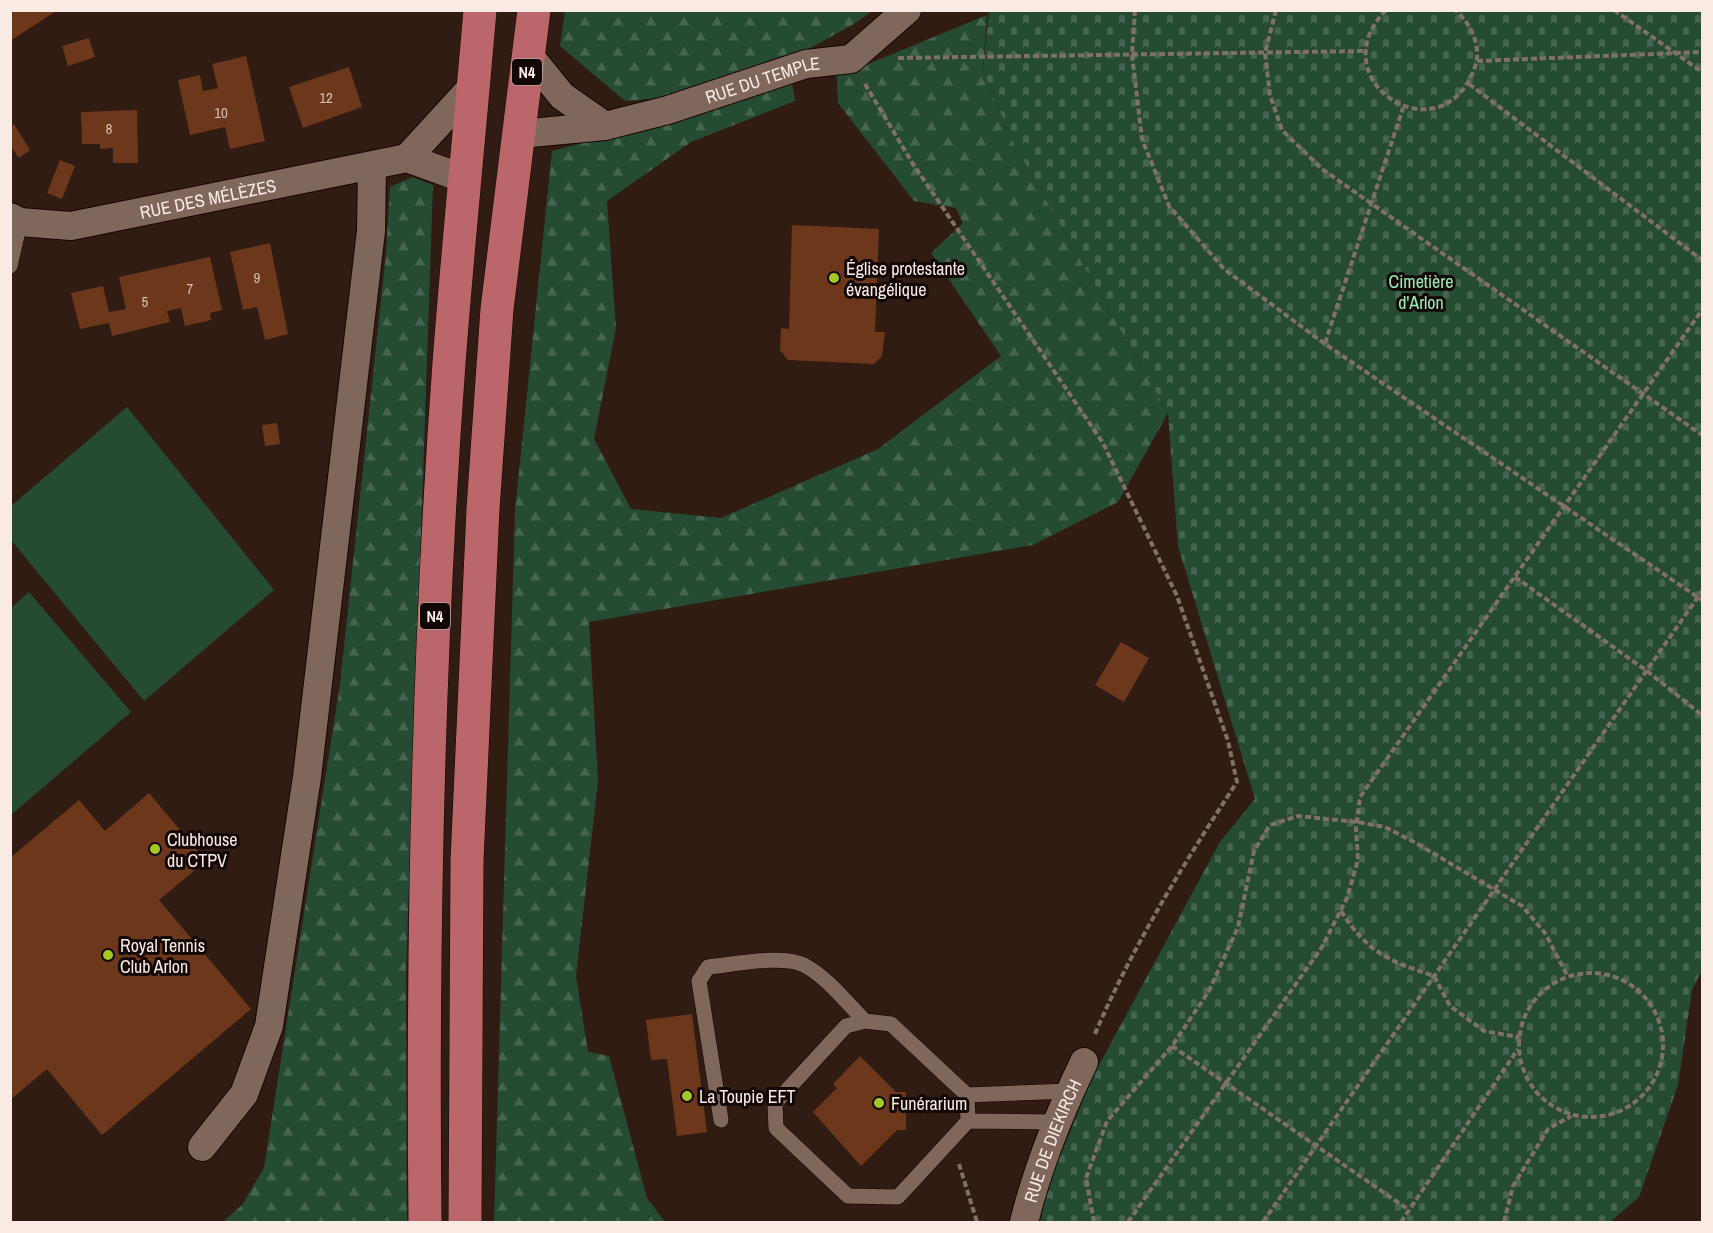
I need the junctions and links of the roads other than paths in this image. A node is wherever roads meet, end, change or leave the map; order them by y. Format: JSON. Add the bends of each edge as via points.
{"nodes":[{"id":1,"x":480,"y":10,"type":"edge"},
{"id":2,"x":534,"y":10,"type":"edge"},
{"id":3,"x":907,"y":10,"type":"edge"},
{"id":4,"x":529,"y":55,"type":"junction"},
{"id":5,"x":474,"y":86,"type":"junction"},
{"id":6,"x":605,"y":126,"type":"junction"},
{"id":7,"x":520,"y":134,"type":"junction"},
{"id":8,"x":408,"y":158,"type":"junction"},
{"id":9,"x":372,"y":166,"type":"junction"},
{"id":10,"x":465,"y":178,"type":"junction"},
{"id":11,"x":15,"y":220,"type":"edge"},
{"id":12,"x":10,"y":266,"type":"edge"},
{"id":13,"x":865,"y":1021,"type":"junction"},
{"id":14,"x":1084,"y":1062,"type":"road end"},
{"id":15,"x":1070,"y":1091,"type":"junction"},
{"id":16,"x":967,"y":1095,"type":"junction"},
{"id":17,"x":721,"y":1120,"type":"dead end"},
{"id":18,"x":968,"y":1121,"type":"junction"},
{"id":19,"x":1055,"y":1122,"type":"junction"},
{"id":20,"x":202,"y":1147,"type":"dead end"},
{"id":21,"x":425,"y":1222,"type":"edge"},
{"id":22,"x":465,"y":1222,"type":"edge"},
{"id":23,"x":1024,"y":1222,"type":"edge"}],
"edges":[{"from":1,"to":5,"type":"main road","number":"N4"},
{"from":2,"to":4,"type":"main road","number":"N4"},
{"from":3,"to":6,"type":"street","name":"RUE DU TEMPLE","via":[[851,59],[806,64],[668,110]]},
{"from":4,"to":6,"type":"street","via":[[562,96]]},
{"from":4,"to":7,"type":"main road","number":"N4"},
{"from":5,"to":8,"type":"street"},
{"from":5,"to":10,"type":"main road","number":"N4"},
{"from":6,"to":7,"type":"street","name":"RUE DU TEMPLE"},
{"from":7,"to":22,"type":"main road","number":"N4","via":[[497,309],[483,509],[467,861]]},
{"from":8,"to":9,"type":"street","name":"RUE DES MÉLÈZES"},
{"from":8,"to":10,"type":"street"},
{"from":9,"to":11,"type":"street","name":"RUE DES MÉLÈZES","via":[[71,226]]},
{"from":9,"to":20,"type":"street","via":[[371,231],[309,765],[269,1026],[244,1094]]},
{"from":10,"to":21,"type":"main road","number":"N4","via":[[449,364],[434,648]]},
{"from":11,"to":12,"type":"lane"},
{"from":13,"to":16,"type":"lane","via":[[891,1024]]},
{"from":13,"to":17,"type":"lane","via":[[802,964],[775,960],[708,967],[699,981]]},
{"from":13,"to":18,"type":"lane","via":[[846,1026],[775,1103],[776,1128],[848,1196],[898,1197]]},
{"from":14,"to":15,"type":"street","name":"RUE DE DIEKIRCH"},
{"from":15,"to":16,"type":"lane"},
{"from":15,"to":19,"type":"street","name":"RUE DE DIEKIRCH"},
{"from":16,"to":18,"type":"lane"},
{"from":18,"to":19,"type":"lane"},
{"from":19,"to":23,"type":"street","name":"RUE DE DIEKIRCH"}]}
